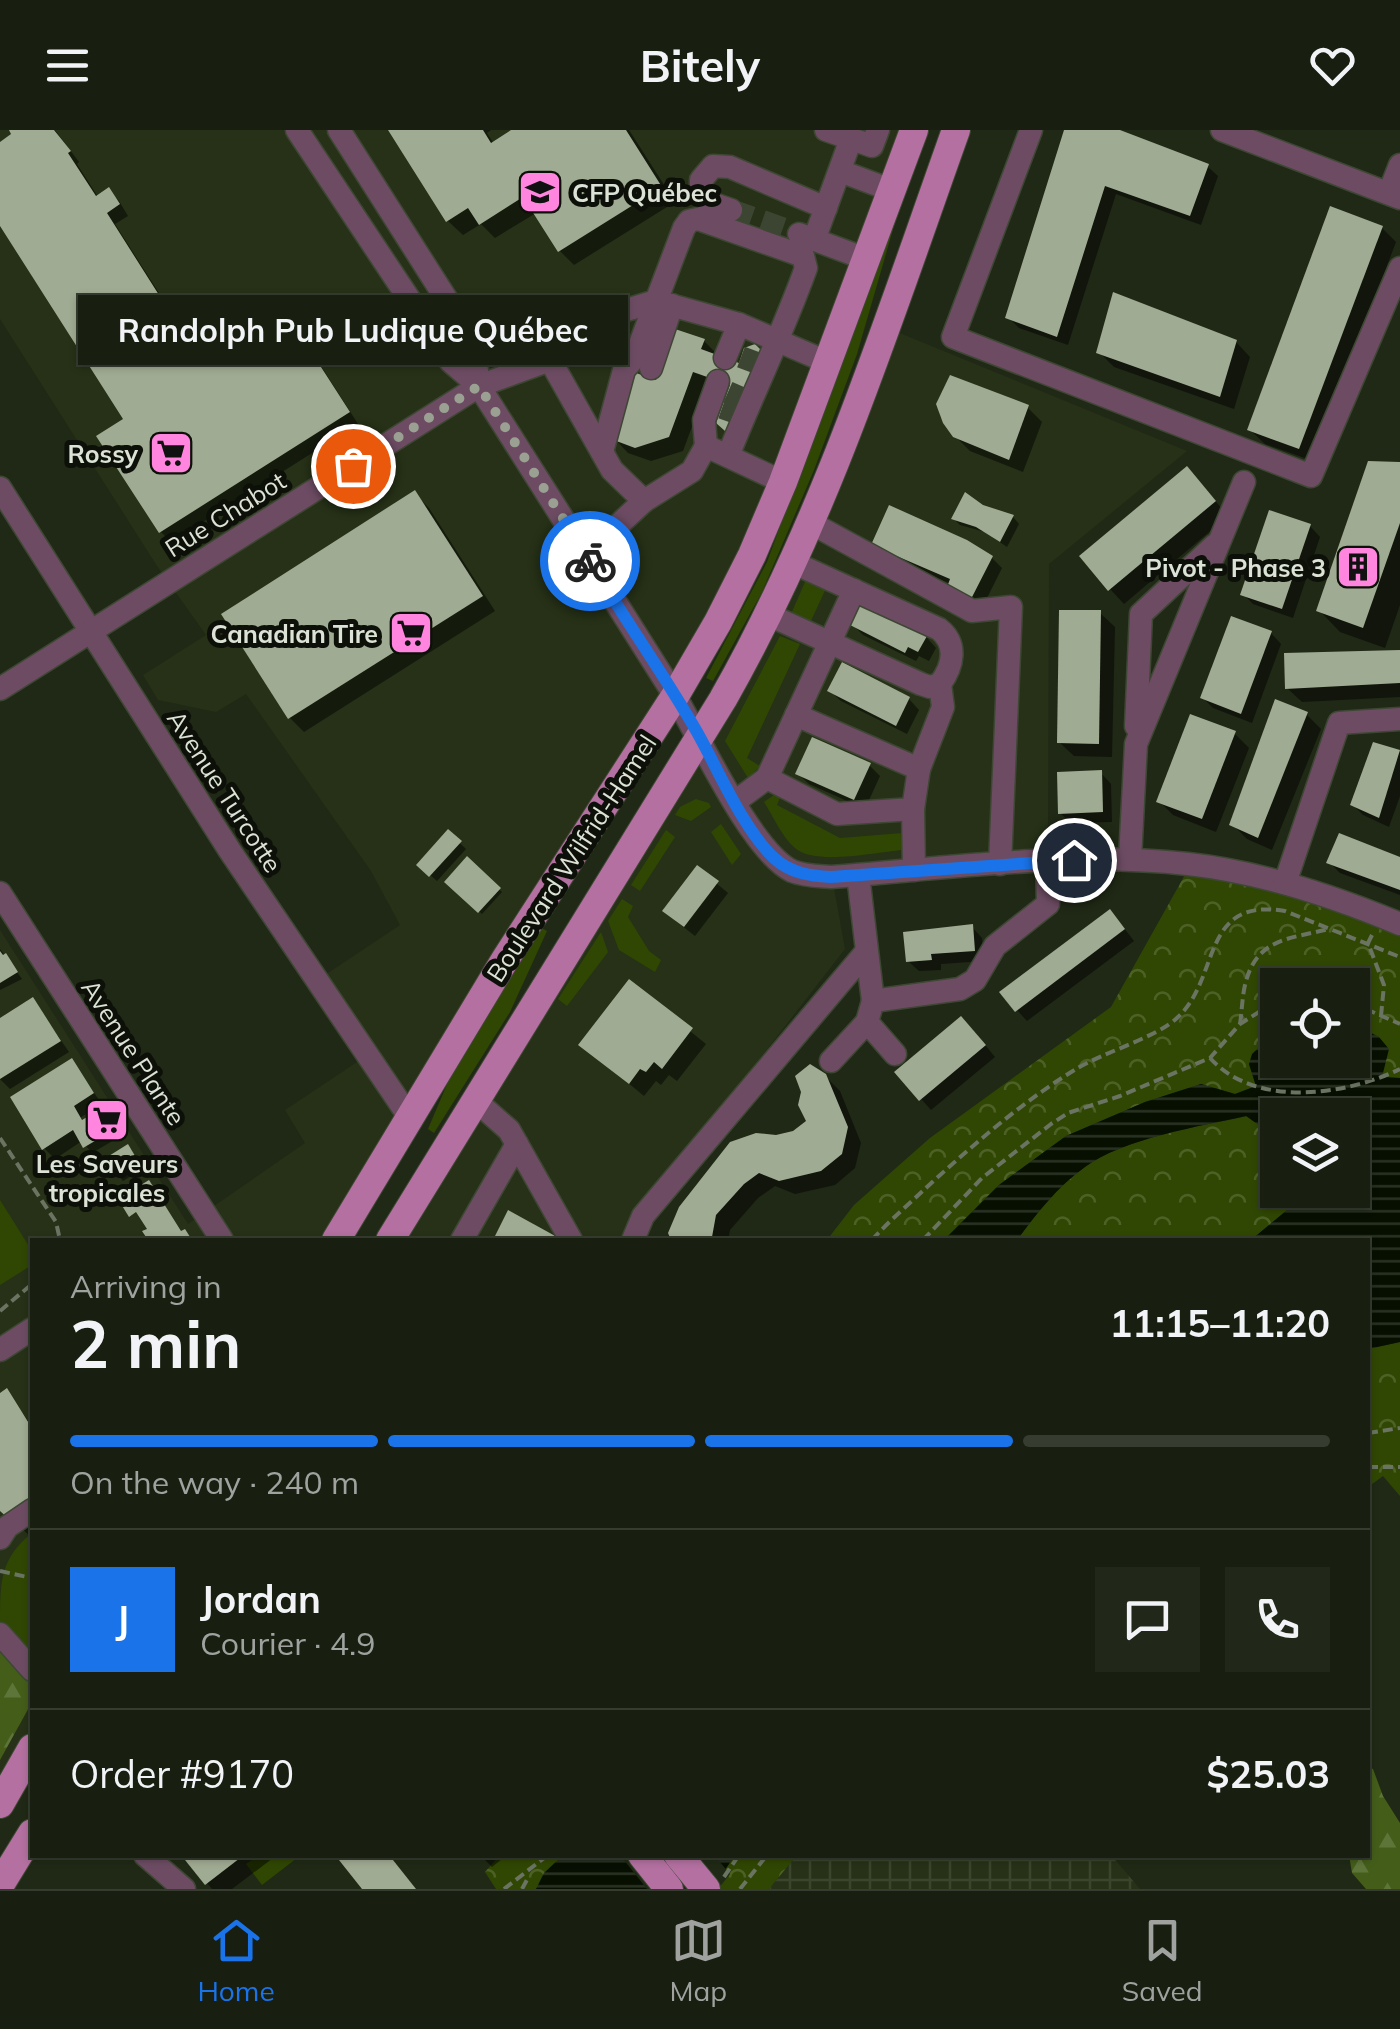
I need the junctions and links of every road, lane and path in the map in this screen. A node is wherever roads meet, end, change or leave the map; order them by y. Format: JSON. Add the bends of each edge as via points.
{"nodes":[{"id":1,"x":297,"y":130,"type":"edge"},
{"id":2,"x":339,"y":130,"type":"edge"},
{"id":3,"x":914,"y":130,"type":"edge"},
{"id":4,"x":956,"y":130,"type":"edge"},
{"id":5,"x":1031,"y":130,"type":"edge"},
{"id":6,"x":1222,"y":130,"type":"edge"},
{"id":7,"x":850,"y":134,"type":"edge"},
{"id":8,"x":1400,"y":165,"type":"edge"},
{"id":9,"x":840,"y":171,"type":"junction"},
{"id":10,"x":891,"y":190,"type":"junction"},
{"id":11,"x":1395,"y":195,"type":"edge"},
{"id":12,"x":725,"y":208,"type":"tunnel mouth"},
{"id":13,"x":826,"y":208,"type":"junction"},
{"id":14,"x":866,"y":259,"type":"junction"},
{"id":15,"x":1400,"y":268,"type":"edge"},
{"id":16,"x":655,"y":304,"type":"junction"},
{"id":17,"x":738,"y":324,"type":"junction"},
{"id":18,"x":780,"y":340,"type":"junction"},
{"id":19,"x":550,"y":360,"type":"junction"},
{"id":20,"x":827,"y":362,"type":"junction"},
{"id":21,"x":652,"y":368,"type":"dead end"},
{"id":22,"x":479,"y":386,"type":"junction"},
{"id":23,"x":735,"y":386,"type":"junction"},
{"id":24,"x":706,"y":446,"type":"junction"},
{"id":25,"x":602,"y":452,"type":"junction"},
{"id":26,"x":728,"y":456,"type":"junction"},
{"id":27,"x":782,"y":482,"type":"junction"},
{"id":28,"x":1244,"y":482,"type":"dead end"},
{"id":29,"x":0,"y":488,"type":"edge"},
{"id":30,"x":644,"y":501,"type":"junction"},
{"id":31,"x":811,"y":523,"type":"junction"},
{"id":32,"x":1221,"y":539,"type":"junction"},
{"id":33,"x":586,"y":555,"type":"junction"},
{"id":34,"x":794,"y":563,"type":"junction"},
{"id":35,"x":854,"y":590,"type":"junction"},
{"id":36,"x":769,"y":615,"type":"junction"},
{"id":37,"x":90,"y":631,"type":"junction"},
{"id":38,"x":830,"y":642,"type":"junction"},
{"id":39,"x":940,"y":684,"type":"junction"},
{"id":40,"x":0,"y":690,"type":"edge"},
{"id":41,"x":675,"y":696,"type":"junction"},
{"id":42,"x":796,"y":716,"type":"junction"},
{"id":43,"x":1400,"y":719,"type":"edge"},
{"id":44,"x":699,"y":736,"type":"junction"},
{"id":45,"x":1136,"y":744,"type":"junction"},
{"id":46,"x":919,"y":768,"type":"junction"},
{"id":47,"x":766,"y":778,"type":"junction"},
{"id":48,"x":736,"y":801,"type":"junction"},
{"id":49,"x":913,"y":810,"type":"junction"},
{"id":50,"x":1130,"y":859,"type":"junction"},
{"id":51,"x":1047,"y":861,"type":"junction"},
{"id":52,"x":1000,"y":864,"type":"junction"},
{"id":53,"x":914,"y":870,"type":"junction"},
{"id":54,"x":858,"y":875,"type":"junction"},
{"id":55,"x":1285,"y":882,"type":"junction"},
{"id":56,"x":0,"y":893,"type":"edge"},
{"id":57,"x":1400,"y":924,"type":"edge"},
{"id":58,"x":1332,"y":929,"type":"junction"},
{"id":59,"x":1368,"y":943,"type":"junction"},
{"id":60,"x":866,"y":952,"type":"junction"},
{"id":61,"x":1400,"y":957,"type":"edge"},
{"id":62,"x":1260,"y":1011,"type":"edge"},
{"id":63,"x":870,"y":1012,"type":"junction"},
{"id":64,"x":1370,"y":1012,"type":"edge"},
{"id":65,"x":1380,"y":1016,"type":"junction"},
{"id":66,"x":1240,"y":1024,"type":"junction"},
{"id":67,"x":1400,"y":1024,"type":"edge"},
{"id":68,"x":895,"y":1054,"type":"dead end"},
{"id":69,"x":1210,"y":1058,"type":"junction"},
{"id":70,"x":831,"y":1061,"type":"dead end"},
{"id":71,"x":1400,"y":1069,"type":"edge"},
{"id":72,"x":476,"y":1101,"type":"junction"},
{"id":73,"x":410,"y":1118,"type":"junction"},
{"id":74,"x":0,"y":1138,"type":"edge"},
{"id":75,"x":517,"y":1144,"type":"junction"},
{"id":76,"x":60,"y":1238,"type":"edge"},
{"id":77,"x":221,"y":1238,"type":"edge"},
{"id":78,"x":337,"y":1238,"type":"edge"},
{"id":79,"x":391,"y":1238,"type":"edge"},
{"id":80,"x":463,"y":1238,"type":"edge"},
{"id":81,"x":570,"y":1238,"type":"edge"},
{"id":82,"x":635,"y":1238,"type":"edge"},
{"id":83,"x":874,"y":1238,"type":"edge"},
{"id":84,"x":925,"y":1238,"type":"edge"},
{"id":85,"x":30,"y":1286,"type":"edge"},
{"id":86,"x":0,"y":1312,"type":"edge"},
{"id":87,"x":30,"y":1330,"type":"edge"},
{"id":88,"x":0,"y":1350,"type":"edge"},
{"id":89,"x":1400,"y":1428,"type":"edge"},
{"id":90,"x":1370,"y":1433,"type":"edge"},
{"id":91,"x":1370,"y":1467,"type":"edge"},
{"id":92,"x":1400,"y":1468,"type":"edge"},
{"id":93,"x":30,"y":1511,"type":"edge"},
{"id":94,"x":0,"y":1538,"type":"edge"},
{"id":95,"x":0,"y":1571,"type":"edge"},
{"id":96,"x":30,"y":1578,"type":"edge"},
{"id":97,"x":0,"y":1634,"type":"edge"},
{"id":98,"x":30,"y":1668,"type":"edge"},
{"id":99,"x":30,"y":1752,"type":"edge"},
{"id":100,"x":0,"y":1804,"type":"edge"},
{"id":101,"x":30,"y":1836,"type":"edge"},
{"id":102,"x":148,"y":1858,"type":"edge"},
{"id":103,"x":545,"y":1858,"type":"edge"},
{"id":104,"x":644,"y":1858,"type":"edge"},
{"id":105,"x":680,"y":1858,"type":"edge"},
{"id":106,"x":737,"y":1858,"type":"edge"},
{"id":107,"x":765,"y":1858,"type":"edge"},
{"id":108,"x":531,"y":1872,"type":"junction"},
{"id":109,"x":0,"y":1885,"type":"edge"},
{"id":110,"x":184,"y":1889,"type":"edge"},
{"id":111,"x":504,"y":1889,"type":"edge"},
{"id":112,"x":522,"y":1889,"type":"edge"},
{"id":113,"x":668,"y":1889,"type":"edge"},
{"id":114,"x":706,"y":1889,"type":"edge"},
{"id":115,"x":715,"y":1889,"type":"edge"},
{"id":116,"x":740,"y":1889,"type":"edge"}],
"edges":[{"from":1,"to":22,"type":"street","via":[[451,362]]},
{"from":2,"to":22,"type":"street","via":[[473,341]]},
{"from":3,"to":10,"type":"main road","name":"Boulevard Wilfrid-Hamel"},
{"from":4,"to":31,"type":"main road","name":"Boulevard Wilfrid-Hamel"},
{"from":5,"to":15,"type":"street","via":[[954,338],[1310,476]]},
{"from":6,"to":11,"type":"street"},
{"from":7,"to":9,"type":"street"},
{"from":8,"to":11,"type":"street"},
{"from":9,"to":10,"type":"street"},
{"from":9,"to":13,"type":"street"},
{"from":10,"to":14,"type":"main road","name":"Boulevard Wilfrid-Hamel"},
{"from":12,"to":13,"type":"street","via":[[701,193],[701,180],[713,166]]},
{"from":13,"to":14,"type":"street","via":[[806,238]]},
{"from":14,"to":20,"type":"main road","name":"Boulevard Wilfrid-Hamel"},
{"from":16,"to":17,"type":"street"},
{"from":16,"to":18,"type":"street","via":[[684,228],[698,219],[803,256],[806,268]]},
{"from":16,"to":19,"type":"street","name":"Rue Chabot","via":[[623,310]]},
{"from":16,"to":21,"type":"street"},
{"from":16,"to":25,"type":"street","via":[[624,370]]},
{"from":17,"to":18,"type":"street"},
{"from":17,"to":23,"type":"street"},
{"from":18,"to":20,"type":"street"},
{"from":18,"to":23,"type":"street"},
{"from":19,"to":22,"type":"street","name":"Rue Chabot"},
{"from":19,"to":25,"type":"street"},
{"from":20,"to":27,"type":"main road","name":"Boulevard Wilfrid-Hamel"},
{"from":22,"to":33,"type":"street"},
{"from":22,"to":37,"type":"street","name":"Rue Chabot"},
{"from":23,"to":24,"type":"street","via":[[704,420]]},
{"from":23,"to":26,"type":"street"},
{"from":24,"to":26,"type":"street"},
{"from":24,"to":30,"type":"street","via":[[692,471]]},
{"from":25,"to":30,"type":"street"},
{"from":26,"to":27,"type":"street"},
{"from":27,"to":41,"type":"main road","name":"Boulevard Wilfrid-Hamel","via":[[752,555]]},
{"from":28,"to":32,"type":"street"},
{"from":29,"to":37,"type":"street","name":"Avenue Turcotte"},
{"from":30,"to":33,"type":"street"},
{"from":31,"to":34,"type":"main road","name":"Boulevard Wilfrid-Hamel"},
{"from":31,"to":52,"type":"street","via":[[972,611],[1010,607]]},
{"from":32,"to":45,"type":"street"},
{"from":32,"to":45,"type":"street","via":[[1141,614]]},
{"from":33,"to":41,"type":"street"},
{"from":34,"to":35,"type":"street"},
{"from":34,"to":36,"type":"main road","name":"Boulevard Wilfrid-Hamel"},
{"from":35,"to":38,"type":"street"},
{"from":35,"to":39,"type":"street","via":[[948,636],[950,670]]},
{"from":36,"to":38,"type":"street"},
{"from":36,"to":44,"type":"main road","name":"Boulevard Wilfrid-Hamel"},
{"from":37,"to":40,"type":"street","name":"Rue Chabot"},
{"from":37,"to":73,"type":"street","name":"Avenue Turcotte"},
{"from":38,"to":39,"type":"street","via":[[922,684]]},
{"from":38,"to":42,"type":"street"},
{"from":39,"to":46,"type":"street","via":[[944,707]]},
{"from":41,"to":44,"type":"street"},
{"from":41,"to":73,"type":"main road","name":"Boulevard Wilfrid-Hamel"},
{"from":42,"to":46,"type":"street"},
{"from":42,"to":47,"type":"street"},
{"from":43,"to":55,"type":"street","via":[[1339,723]]},
{"from":44,"to":48,"type":"street"},
{"from":44,"to":72,"type":"main road","name":"Boulevard Wilfrid-Hamel"},
{"from":45,"to":50,"type":"street"},
{"from":46,"to":49,"type":"street"},
{"from":47,"to":48,"type":"street"},
{"from":47,"to":49,"type":"street","via":[[838,814]]},
{"from":48,"to":54,"type":"street","via":[[774,859],[794,871]]},
{"from":49,"to":53,"type":"street"},
{"from":50,"to":51,"type":"street"},
{"from":50,"to":55,"type":"street"},
{"from":51,"to":52,"type":"street"},
{"from":51,"to":63,"type":"street","via":[[1048,904],[995,946],[975,980]]},
{"from":52,"to":53,"type":"street"},
{"from":53,"to":54,"type":"street"},
{"from":54,"to":60,"type":"street"},
{"from":55,"to":57,"type":"street"},
{"from":56,"to":77,"type":"street","name":"Avenue Plante"},
{"from":58,"to":59,"type":"path"},
{"from":58,"to":66,"type":"path","via":[[1284,938],[1255,956]]},
{"from":58,"to":83,"type":"path","via":[[1266,908],[1231,920],[1179,1017],[1027,1102]]},
{"from":59,"to":61,"type":"path"},
{"from":59,"to":65,"type":"path","via":[[1384,985]]},
{"from":60,"to":63,"type":"street"},
{"from":60,"to":82,"type":"street","via":[[643,1216]]},
{"from":62,"to":66,"type":"path"},
{"from":63,"to":68,"type":"street"},
{"from":63,"to":70,"type":"street"},
{"from":64,"to":65,"type":"path"},
{"from":65,"to":67,"type":"path"},
{"from":66,"to":69,"type":"path"},
{"from":69,"to":71,"type":"path","via":[[1236,1081],[1285,1091],[1372,1080]]},
{"from":69,"to":84,"type":"path","via":[[1059,1118],[982,1178]]},
{"from":72,"to":75,"type":"street"},
{"from":72,"to":79,"type":"main road","name":"Boulevard Wilfrid-Hamel"},
{"from":73,"to":78,"type":"main road","name":"Boulevard Wilfrid-Hamel"},
{"from":74,"to":76,"type":"path","via":[[56,1222]]},
{"from":75,"to":80,"type":"street"},
{"from":75,"to":81,"type":"street"},
{"from":85,"to":86,"type":"path"},
{"from":87,"to":88,"type":"street"},
{"from":89,"to":90,"type":"path"},
{"from":91,"to":92,"type":"path"},
{"from":93,"to":94,"type":"street"},
{"from":95,"to":96,"type":"path"},
{"from":97,"to":98,"type":"street"},
{"from":99,"to":100,"type":"main road"},
{"from":101,"to":109,"type":"main road"},
{"from":102,"to":110,"type":"street"},
{"from":103,"to":108,"type":"path"},
{"from":104,"to":113,"type":"main road"},
{"from":105,"to":114,"type":"main road"},
{"from":106,"to":115,"type":"path"},
{"from":107,"to":116,"type":"path"},
{"from":108,"to":111,"type":"path"},
{"from":108,"to":112,"type":"path"}]}
